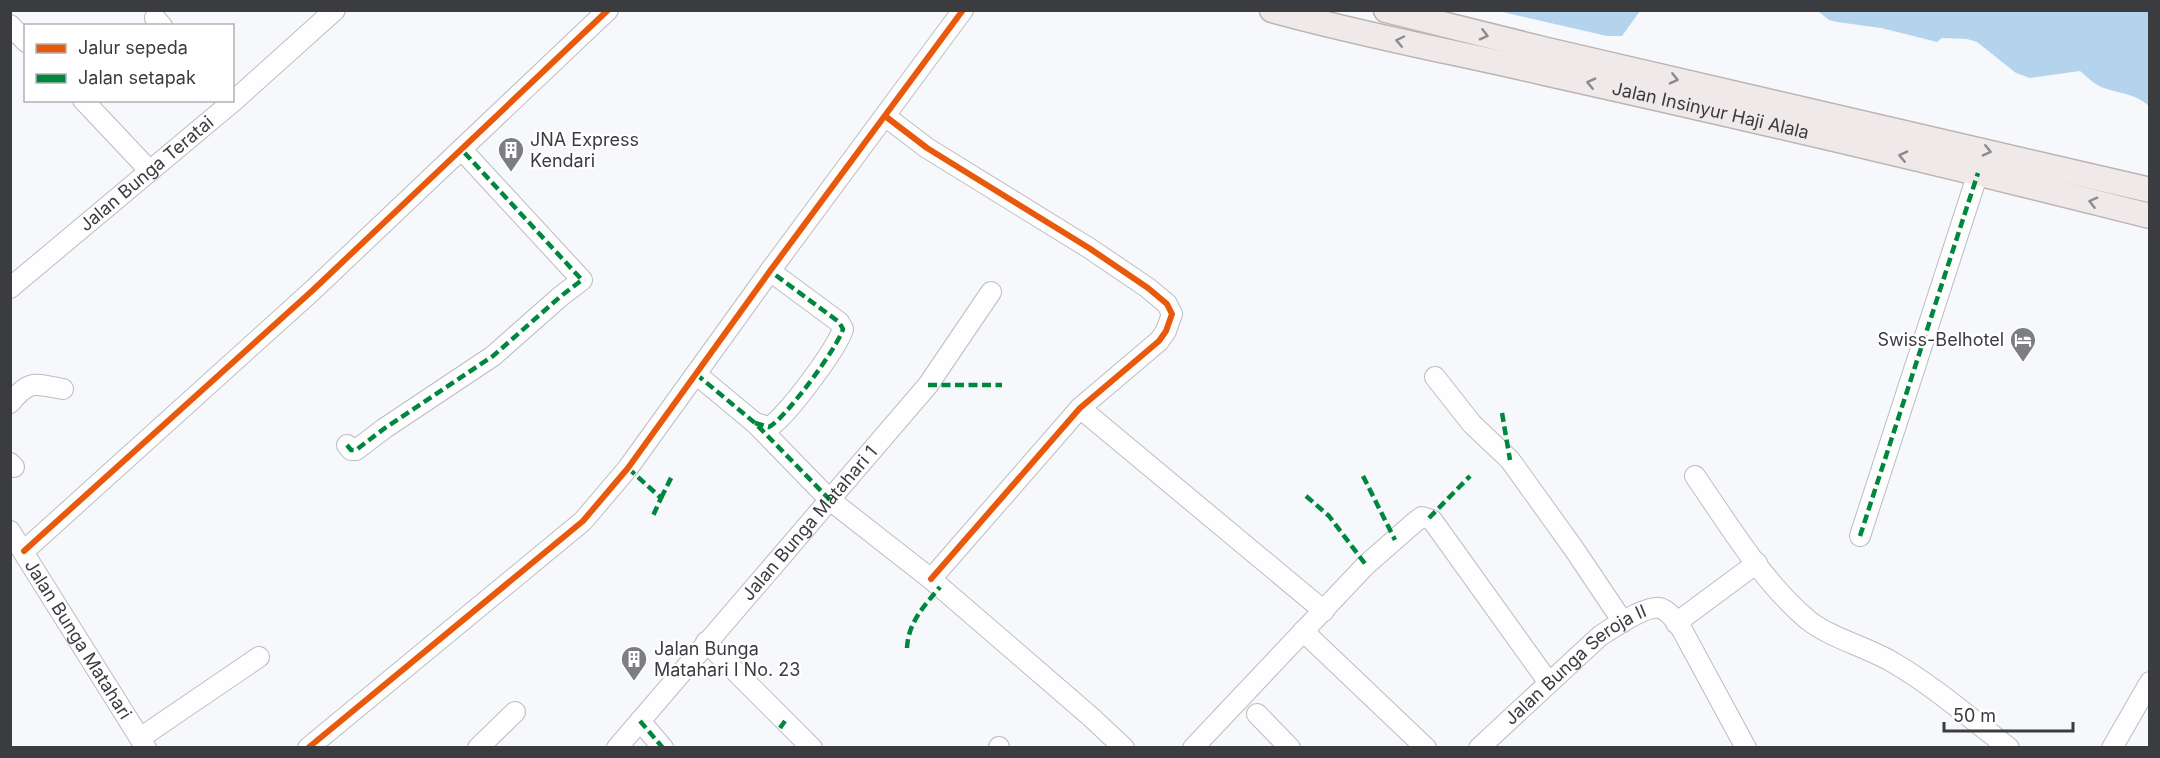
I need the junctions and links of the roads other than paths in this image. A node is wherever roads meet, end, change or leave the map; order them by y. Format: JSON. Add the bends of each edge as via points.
{"nodes":[{"id":1,"x":335,"y":10,"type":"edge"},
{"id":2,"x":608,"y":10,"type":"edge"},
{"id":3,"x":963,"y":10,"type":"edge"},
{"id":4,"x":1272,"y":10,"type":"edge"},
{"id":5,"x":1386,"y":10,"type":"edge"},
{"id":6,"x":10,"y":25,"type":"edge"},
{"id":7,"x":24,"y":40,"type":"edge"},
{"id":8,"x":234,"y":98,"type":"edge"},
{"id":9,"x":85,"y":102,"type":"edge"},
{"id":10,"x":229,"y":102,"type":"edge"},
{"id":11,"x":885,"y":116,"type":"junction"},
{"id":12,"x":462,"y":150,"type":"junction"},
{"id":13,"x":150,"y":171,"type":"junction"},
{"id":14,"x":1978,"y":173,"type":"junction"},
{"id":15,"x":2150,"y":190,"type":"edge"},
{"id":16,"x":2150,"y":216,"type":"edge"},
{"id":17,"x":770,"y":271,"type":"junction"},
{"id":18,"x":10,"y":288,"type":"edge"},
{"id":19,"x":992,"y":292,"type":"dead end"},
{"id":20,"x":696,"y":374,"type":"junction"},
{"id":21,"x":1435,"y":376,"type":"dead end"},
{"id":22,"x":63,"y":389,"type":"dead end"},
{"id":23,"x":10,"y":403,"type":"edge"},
{"id":24,"x":1080,"y":408,"type":"junction"},
{"id":25,"x":755,"y":423,"type":"junction"},
{"id":26,"x":347,"y":445,"type":"dead end"},
{"id":27,"x":1695,"y":476,"type":"dead end"},
{"id":28,"x":830,"y":500,"type":"junction"},
{"id":29,"x":10,"y":531,"type":"edge"},
{"id":30,"x":1860,"y":536,"type":"dead end"},
{"id":31,"x":24,"y":551,"type":"junction"},
{"id":32,"x":1757,"y":563,"type":"junction"},
{"id":33,"x":931,"y":579,"type":"junction"},
{"id":34,"x":1323,"y":610,"type":"junction"},
{"id":35,"x":1623,"y":622,"type":"junction"},
{"id":36,"x":1677,"y":622,"type":"junction"},
{"id":37,"x":1303,"y":631,"type":"junction"},
{"id":38,"x":706,"y":642,"type":"junction"},
{"id":39,"x":259,"y":657,"type":"dead end"},
{"id":40,"x":2150,"y":682,"type":"edge"},
{"id":41,"x":1549,"y":683,"type":"junction"},
{"id":42,"x":515,"y":712,"type":"dead end"},
{"id":43,"x":1257,"y":714,"type":"dead end"},
{"id":44,"x":640,"y":721,"type":"junction"},
{"id":45,"x":143,"y":743,"type":"edge"},
{"id":46,"x":308,"y":747,"type":"edge"},
{"id":47,"x":478,"y":747,"type":"edge"},
{"id":48,"x":617,"y":747,"type":"edge"},
{"id":49,"x":663,"y":747,"type":"edge"},
{"id":50,"x":812,"y":747,"type":"edge"},
{"id":51,"x":1124,"y":747,"type":"edge"},
{"id":52,"x":1193,"y":747,"type":"edge"},
{"id":53,"x":1290,"y":747,"type":"edge"},
{"id":54,"x":1426,"y":747,"type":"edge"},
{"id":55,"x":1479,"y":747,"type":"edge"},
{"id":56,"x":1746,"y":747,"type":"edge"},
{"id":57,"x":2009,"y":747,"type":"edge"},
{"id":58,"x":2112,"y":747,"type":"edge"}],
"edges":[{"from":1,"to":8,"type":"street","name":"Jalan Bunga Teratai"},
{"from":2,"to":12,"type":"street"},
{"from":3,"to":11,"type":"street"},
{"from":14,"to":4,"type":"main road","name":"Jalan Insinyur Haji Alala","one_way":true},
{"from":5,"to":15,"type":"main road","name":"Jalan Insinyur Haji Alala","one_way":true},
{"from":6,"to":7,"type":"street"},
{"from":9,"to":13,"type":"street"},
{"from":10,"to":13,"type":"street","name":"Jalan Bunga Teratai"},
{"from":11,"to":17,"type":"street"},
{"from":11,"to":24,"type":"street","via":[[927,148],[1089,248],[1170,307],[1170,322],[1159,340]]},
{"from":12,"to":26,"type":"street","via":[[582,280],[493,356],[356,450]]},
{"from":12,"to":31,"type":"street"},
{"from":13,"to":18,"type":"street","name":"Jalan Bunga Teratai"},
{"from":16,"to":14,"type":"main road","name":"Jalan Insinyur Haji Alala","one_way":true},
{"from":14,"to":30,"type":"street"},
{"from":17,"to":20,"type":"street"},
{"from":17,"to":25,"type":"street","via":[[843,329],[779,420],[769,427]]},
{"from":19,"to":28,"type":"street","name":"Jalan Bunga Matahari 1","via":[[928,386]]},
{"from":20,"to":25,"type":"street"},
{"from":20,"to":46,"type":"street","via":[[584,521]]},
{"from":21,"to":35,"type":"street","via":[[1472,424],[1510,460]]},
{"from":22,"to":23,"type":"street","via":[[29,385]]},
{"from":24,"to":33,"type":"street"},
{"from":24,"to":34,"type":"street"},
{"from":25,"to":28,"type":"street"},
{"from":27,"to":32,"type":"street"},
{"from":28,"to":33,"type":"street"},
{"from":28,"to":38,"type":"street","name":"Jalan Bunga Matahari 1"},
{"from":29,"to":31,"type":"street","name":"Jalan Bunga Matahari"},
{"from":31,"to":45,"type":"street","name":"Jalan Bunga Matahari"},
{"from":32,"to":36,"type":"street"},
{"from":32,"to":57,"type":"street","via":[[1810,621],[1917,677]]},
{"from":33,"to":51,"type":"street"},
{"from":34,"to":37,"type":"street"},
{"from":34,"to":41,"type":"street","via":[[1415,522],[1429,518]]},
{"from":35,"to":36,"type":"street","name":"Jalan Bunga Seroja II","via":[[1658,608]]},
{"from":35,"to":41,"type":"street","name":"Jalan Bunga Seroja II","via":[[1600,636]]},
{"from":36,"to":56,"type":"street","name":"Jalan Bunga Seroja II"},
{"from":37,"to":52,"type":"street"},
{"from":37,"to":54,"type":"street"},
{"from":38,"to":44,"type":"street","name":"Jalan Bunga Matahari 1"},
{"from":38,"to":50,"type":"street"},
{"from":39,"to":45,"type":"street"},
{"from":40,"to":58,"type":"street"},
{"from":41,"to":55,"type":"street","name":"Jalan Bunga Seroja II"},
{"from":42,"to":47,"type":"street"},
{"from":43,"to":53,"type":"street"},
{"from":44,"to":48,"type":"street","name":"Jalan Bunga Matahari 1"},
{"from":44,"to":49,"type":"street"}]}
